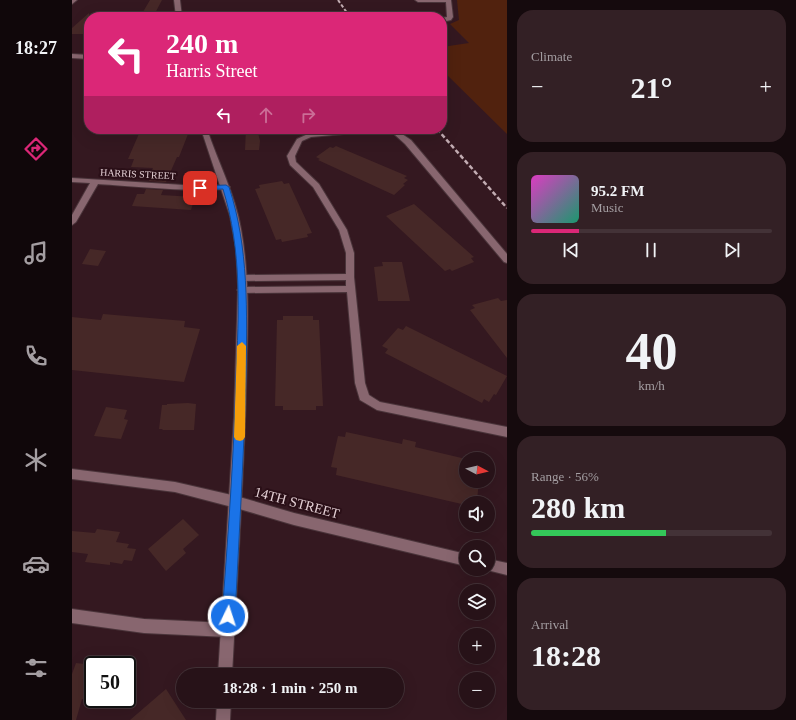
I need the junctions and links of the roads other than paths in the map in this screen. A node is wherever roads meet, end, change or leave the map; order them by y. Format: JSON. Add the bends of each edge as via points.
{"nodes":[{"id":1,"x":177,"y":0,"type":"edge"},
{"id":2,"x":418,"y":0,"type":"edge"},
{"id":3,"x":448,"y":1,"type":"edge"},
{"id":4,"x":178,"y":12,"type":"edge"},
{"id":5,"x":447,"y":19,"type":"edge"},
{"id":6,"x":72,"y":56,"type":"edge"},
{"id":7,"x":84,"y":57,"type":"edge"},
{"id":8,"x":206,"y":134,"type":"edge"},
{"id":9,"x":321,"y":134,"type":"edge"},
{"id":10,"x":399,"y":134,"type":"edge"},
{"id":11,"x":72,"y":180,"type":"edge"},
{"id":12,"x":95,"y":182,"type":"junction"},
{"id":13,"x":226,"y":187,"type":"junction"},
{"id":14,"x":72,"y":222,"type":"edge"},
{"id":15,"x":507,"y":260,"type":"edge"},
{"id":16,"x":350,"y":277,"type":"junction"},
{"id":17,"x":242,"y":278,"type":"junction"},
{"id":18,"x":351,"y":289,"type":"junction"},
{"id":19,"x":242,"y":290,"type":"junction"},
{"id":20,"x":507,"y":432,"type":"edge"},
{"id":21,"x":72,"y":474,"type":"edge"},
{"id":22,"x":236,"y":502,"type":"junction"},
{"id":23,"x":459,"y":558,"type":"edge"},
{"id":24,"x":495,"y":566,"type":"edge"},
{"id":25,"x":507,"y":569,"type":"edge"},
{"id":26,"x":72,"y":616,"type":"edge"},
{"id":27,"x":227,"y":630,"type":"junction"},
{"id":28,"x":225,"y":668,"type":"edge"},
{"id":29,"x":224,"y":708,"type":"edge"},
{"id":30,"x":223,"y":720,"type":"edge"}],
"edges":[{"from":1,"to":4,"type":"street"},
{"from":2,"to":3,"type":"street"},
{"from":3,"to":5,"type":"street","via":[[450,17]]},
{"from":6,"to":7,"type":"street"},
{"from":8,"to":13,"type":"street"},
{"from":9,"to":16,"type":"street","via":[[299,140],[291,156],[293,163],[316,186],[343,230],[350,253]]},
{"from":10,"to":15,"type":"street"},
{"from":11,"to":12,"type":"street","name":"HARRIS STREET"},
{"from":12,"to":13,"type":"street","name":"HARRIS STREET"},
{"from":12,"to":14,"type":"street"},
{"from":13,"to":17,"type":"street","via":[[237,230]]},
{"from":16,"to":17,"type":"street"},
{"from":16,"to":18,"type":"street"},
{"from":17,"to":19,"type":"street"},
{"from":18,"to":19,"type":"street"},
{"from":18,"to":20,"type":"street","via":[[360,383],[364,397],[377,406]]},
{"from":19,"to":22,"type":"street"},
{"from":21,"to":22,"type":"street","name":"14TH STREET","via":[[175,487]]},
{"from":22,"to":23,"type":"street","name":"14TH STREET","via":[[294,519]]},
{"from":22,"to":27,"type":"street"},
{"from":24,"to":25,"type":"street"},
{"from":26,"to":27,"type":"street","via":[[144,626]]},
{"from":27,"to":28,"type":"street"},
{"from":29,"to":30,"type":"street"}]}
